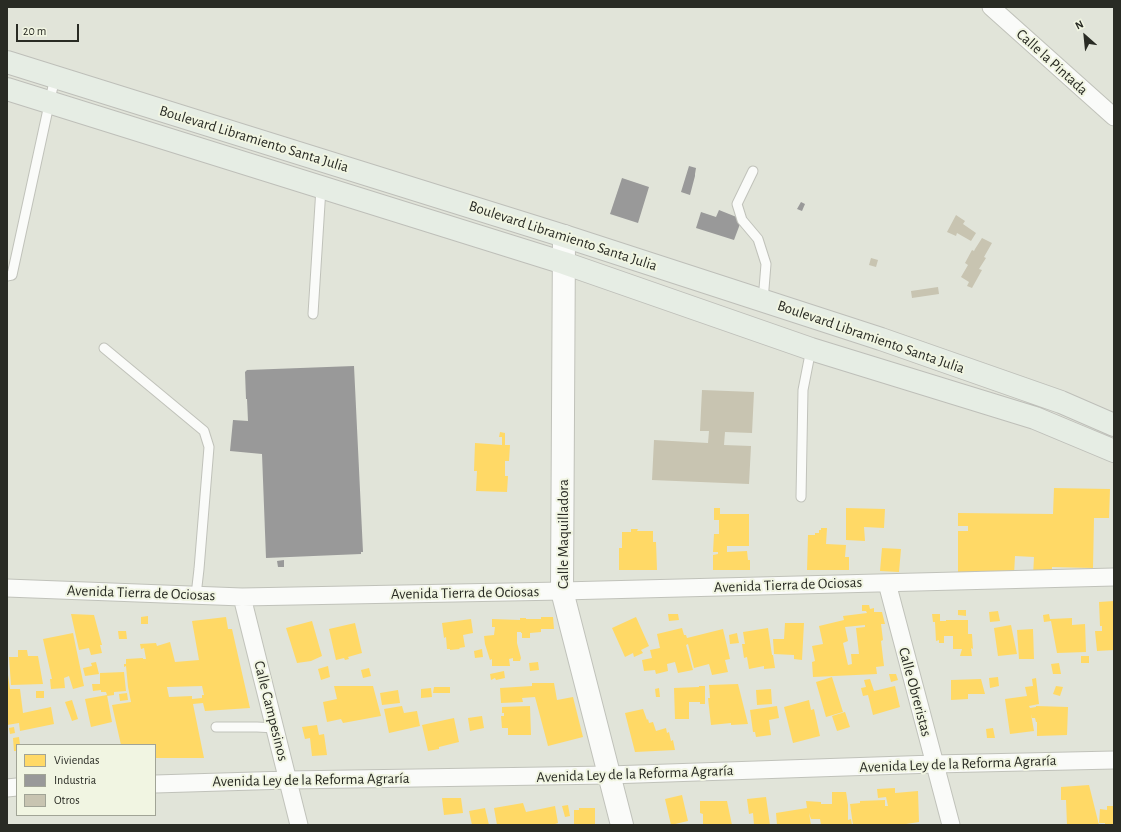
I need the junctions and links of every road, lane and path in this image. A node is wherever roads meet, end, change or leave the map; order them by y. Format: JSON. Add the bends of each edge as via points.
{"nodes":[{"id":1,"x":991,"y":7,"type":"edge"},
{"id":2,"x":7,"y":62,"type":"edge"},
{"id":3,"x":55,"y":77,"type":"junction"},
{"id":4,"x":7,"y":89,"type":"edge"},
{"id":5,"x":49,"y":102,"type":"junction"},
{"id":6,"x":1112,"y":110,"type":"edge"},
{"id":7,"x":753,"y":171,"type":"dead end"},
{"id":8,"x":321,"y":187,"type":"junction"},
{"id":9,"x":564,"y":236,"type":"junction"},
{"id":10,"x":564,"y":263,"type":"junction"},
{"id":11,"x":7,"y":276,"type":"edge"},
{"id":12,"x":763,"y":301,"type":"junction"},
{"id":13,"x":313,"y":314,"type":"dead end"},
{"id":14,"x":104,"y":348,"type":"dead end"},
{"id":15,"x":811,"y":349,"type":"junction"},
{"id":16,"x":1114,"y":425,"type":"edge"},
{"id":17,"x":1114,"y":451,"type":"edge"},
{"id":18,"x":801,"y":497,"type":"dead end"},
{"id":19,"x":1114,"y":577,"type":"edge"},
{"id":20,"x":887,"y":583,"type":"junction"},
{"id":21,"x":7,"y":588,"type":"edge"},
{"id":22,"x":562,"y":591,"type":"junction"},
{"id":23,"x":196,"y":595,"type":"junction"},
{"id":24,"x":242,"y":597,"type":"junction"},
{"id":25,"x":216,"y":727,"type":"dead end"},
{"id":26,"x":275,"y":728,"type":"junction"},
{"id":27,"x":1114,"y":760,"type":"edge"},
{"id":28,"x":934,"y":764,"type":"junction"},
{"id":29,"x":609,"y":775,"type":"junction"},
{"id":30,"x":288,"y":780,"type":"junction"},
{"id":31,"x":156,"y":784,"type":"edge"},
{"id":32,"x":299,"y":825,"type":"edge"},
{"id":33,"x":622,"y":825,"type":"edge"},
{"id":34,"x":951,"y":825,"type":"edge"}],
"edges":[{"from":1,"to":6,"type":"street","name":"Calle la Pintada"},
{"from":2,"to":3,"type":"main road","name":"Boulevard Libramiento Santa Julia"},
{"from":3,"to":5,"type":"lane"},
{"from":3,"to":9,"type":"main road","name":"Boulevard Libramiento Santa Julia"},
{"from":4,"to":5,"type":"main road","name":"Boulevard Libramiento Santa Julia"},
{"from":5,"to":8,"type":"main road","name":"Boulevard Libramiento Santa Julia"},
{"from":5,"to":11,"type":"lane","via":[[12,275]]},
{"from":7,"to":12,"type":"lane","via":[[737,204],[742,220],[758,239],[766,264]]},
{"from":8,"to":10,"type":"main road","name":"Boulevard Libramiento Santa Julia"},
{"from":8,"to":13,"type":"lane"},
{"from":9,"to":10,"type":"street","name":"Calle Maquilladora"},
{"from":9,"to":12,"type":"main road","name":"Boulevard Libramiento Santa Julia"},
{"from":10,"to":15,"type":"main road","name":"Boulevard Libramiento Santa Julia"},
{"from":10,"to":22,"type":"street","name":"Calle Maquilladora"},
{"from":12,"to":16,"type":"main road","name":"Boulevard Libramiento Santa Julia","via":[[1061,402]]},
{"from":14,"to":23,"type":"lane","via":[[204,431],[209,447]]},
{"from":15,"to":17,"type":"main road","name":"Boulevard Libramiento Santa Julia","via":[[1036,418]]},
{"from":15,"to":18,"type":"lane","via":[[803,390]]},
{"from":19,"to":20,"type":"street","name":"Avenida Tierra de Ociosas"},
{"from":20,"to":22,"type":"street","name":"Avenida Tierra de Ociosas"},
{"from":20,"to":28,"type":"street","name":"Calle Obreristas"},
{"from":21,"to":23,"type":"street","name":"Avenida Tierra de Ociosas"},
{"from":22,"to":24,"type":"street","name":"Avenida Tierra de Ociosas"},
{"from":22,"to":29,"type":"street","name":"Calle Maquilladora"},
{"from":23,"to":24,"type":"street","name":"Avenida Tierra de Ociosas"},
{"from":24,"to":26,"type":"street","name":"Calle Campesinos"},
{"from":25,"to":26,"type":"lane"},
{"from":26,"to":30,"type":"street","name":"Calle Campesinos"},
{"from":27,"to":28,"type":"street","name":"Avenida Ley de la Reforma Agraría"},
{"from":28,"to":29,"type":"street","name":"Avenida Ley de la Reforma Agraría"},
{"from":28,"to":34,"type":"street","name":"Calle Obreristas"},
{"from":29,"to":30,"type":"street","name":"Avenida Ley de la Reforma Agraría"},
{"from":29,"to":33,"type":"street","name":"Calle Maquilladora"},
{"from":30,"to":31,"type":"street","name":"Avenida Ley de la Reforma Agraría"},
{"from":30,"to":32,"type":"street","name":"Calle Campesinos"}]}
